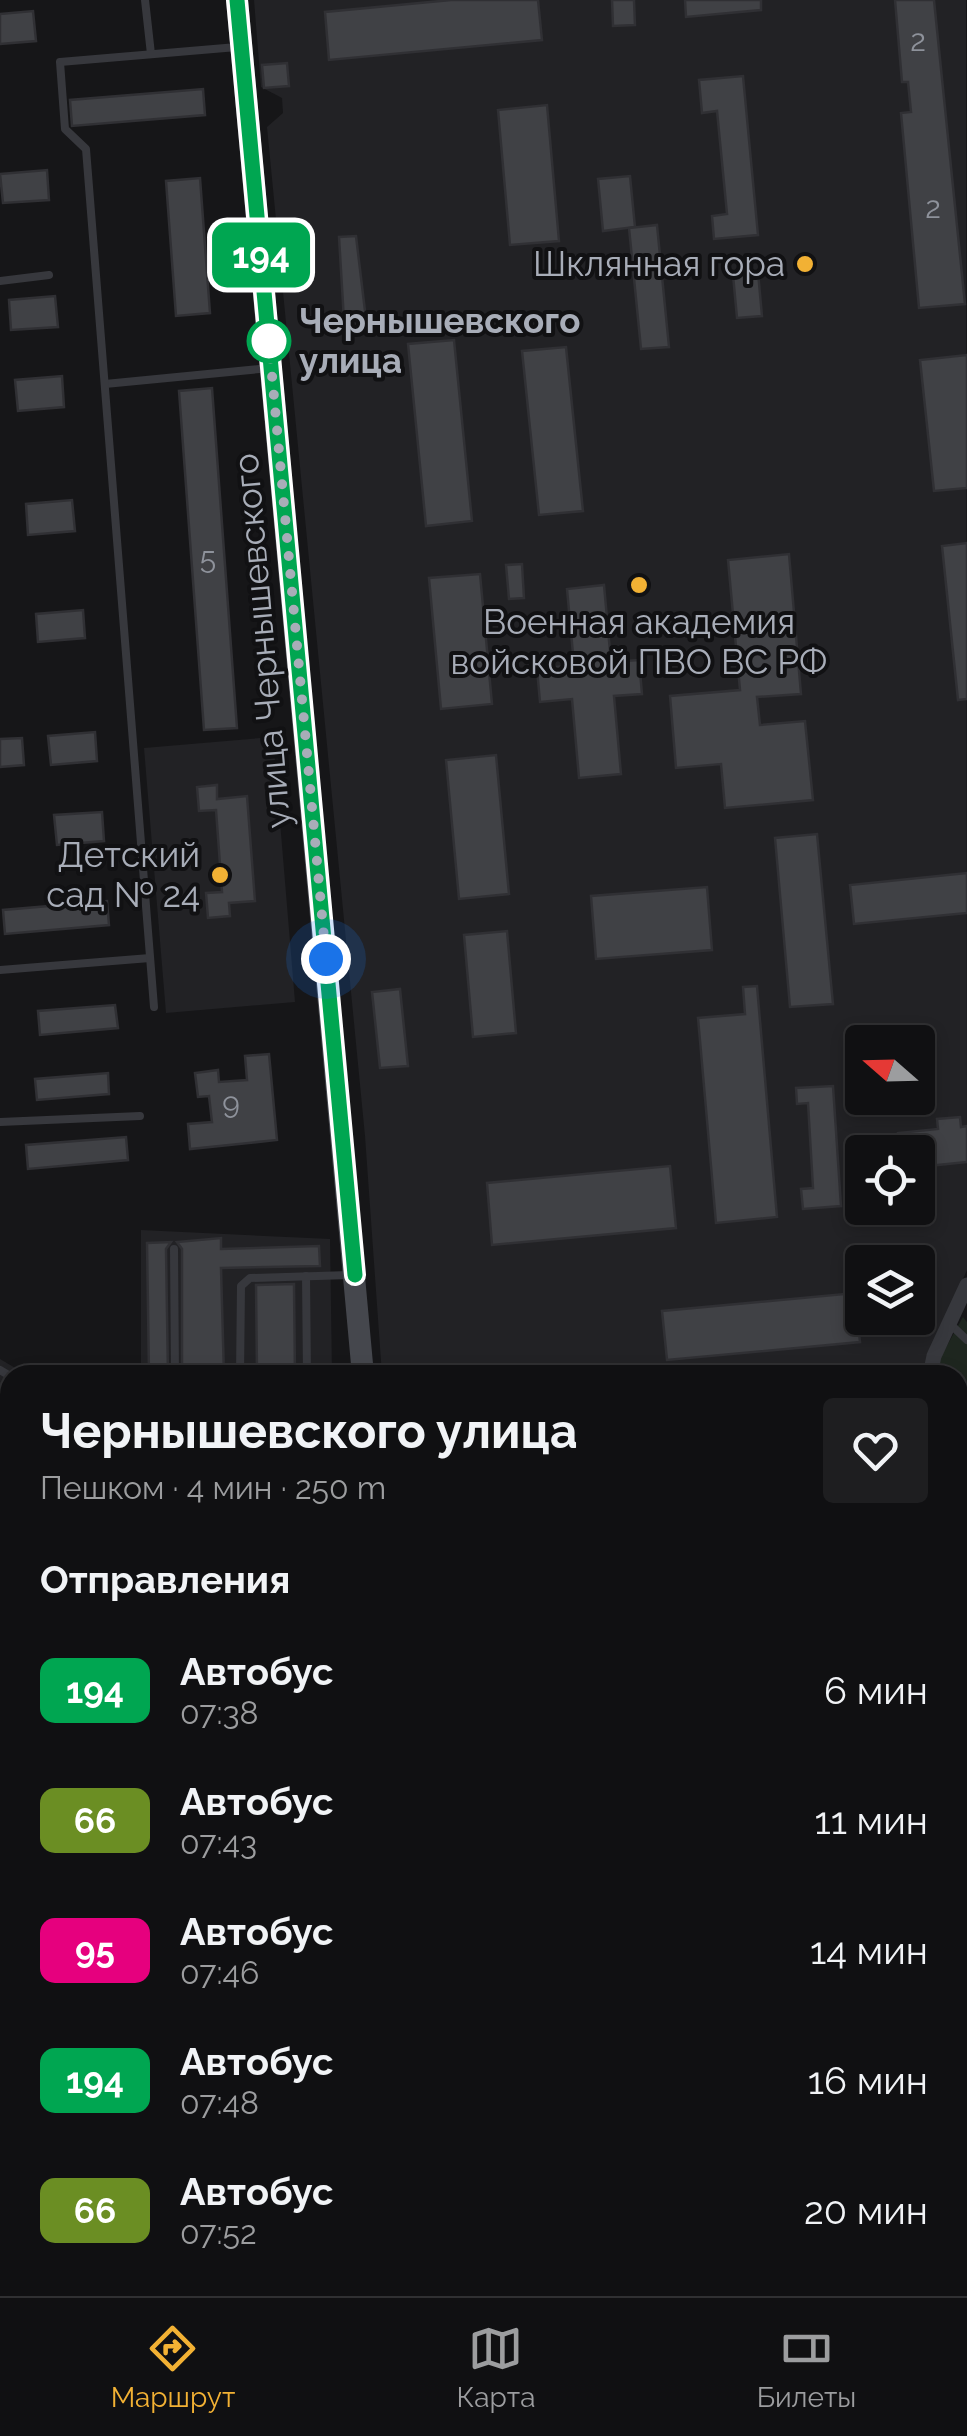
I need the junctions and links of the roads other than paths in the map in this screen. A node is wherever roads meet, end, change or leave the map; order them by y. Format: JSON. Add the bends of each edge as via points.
{"nodes":[{"id":1,"x":144,"y":0,"type":"edge"},
{"id":2,"x":237,"y":0,"type":"edge"},
{"id":3,"x":242,"y":46,"type":"junction"},
{"id":4,"x":150,"y":54,"type":"junction"},
{"id":5,"x":50,"y":276,"type":"dead end"},
{"id":6,"x":0,"y":282,"type":"edge"},
{"id":7,"x":272,"y":368,"type":"junction"},
{"id":8,"x":105,"y":384,"type":"junction"},
{"id":9,"x":150,"y":958,"type":"junction"},
{"id":10,"x":0,"y":970,"type":"edge"},
{"id":11,"x":154,"y":1008,"type":"dead end"},
{"id":12,"x":140,"y":1116,"type":"dead end"},
{"id":13,"x":0,"y":1122,"type":"edge"},
{"id":14,"x":174,"y":1248,"type":"dead end"},
{"id":15,"x":355,"y":1275,"type":"junction"},
{"id":16,"x":306,"y":1276,"type":"junction"},
{"id":17,"x":967,"y":1285,"type":"edge"},
{"id":18,"x":949,"y":1323,"type":"junction"},
{"id":19,"x":967,"y":1340,"type":"edge"},
{"id":20,"x":175,"y":1365,"type":"edge"},
{"id":21,"x":240,"y":1365,"type":"edge"},
{"id":22,"x":307,"y":1365,"type":"edge"},
{"id":23,"x":362,"y":1365,"type":"edge"},
{"id":24,"x":934,"y":1365,"type":"edge"}],
"edges":[{"from":1,"to":4,"type":"lane"},
{"from":2,"to":3,"type":"street","name":"улица Чернышевского"},
{"from":3,"to":4,"type":"lane"},
{"from":3,"to":7,"type":"street","name":"улица Чернышевского"},
{"from":4,"to":8,"type":"lane","via":[[60,62],[65,129],[86,149]]},
{"from":5,"to":6,"type":"lane"},
{"from":7,"to":8,"type":"lane"},
{"from":7,"to":15,"type":"street","name":"улица Чернышевского"},
{"from":8,"to":9,"type":"lane"},
{"from":9,"to":10,"type":"lane"},
{"from":9,"to":11,"type":"lane"},
{"from":12,"to":13,"type":"lane"},
{"from":14,"to":20,"type":"lane"},
{"from":15,"to":16,"type":"lane"},
{"from":15,"to":23,"type":"street","name":"улица Чернышевского"},
{"from":16,"to":21,"type":"lane","via":[[250,1278],[241,1286]]},
{"from":16,"to":22,"type":"lane"},
{"from":17,"to":18,"type":"street"},
{"from":18,"to":19,"type":"lane"},
{"from":18,"to":24,"type":"street"}]}
